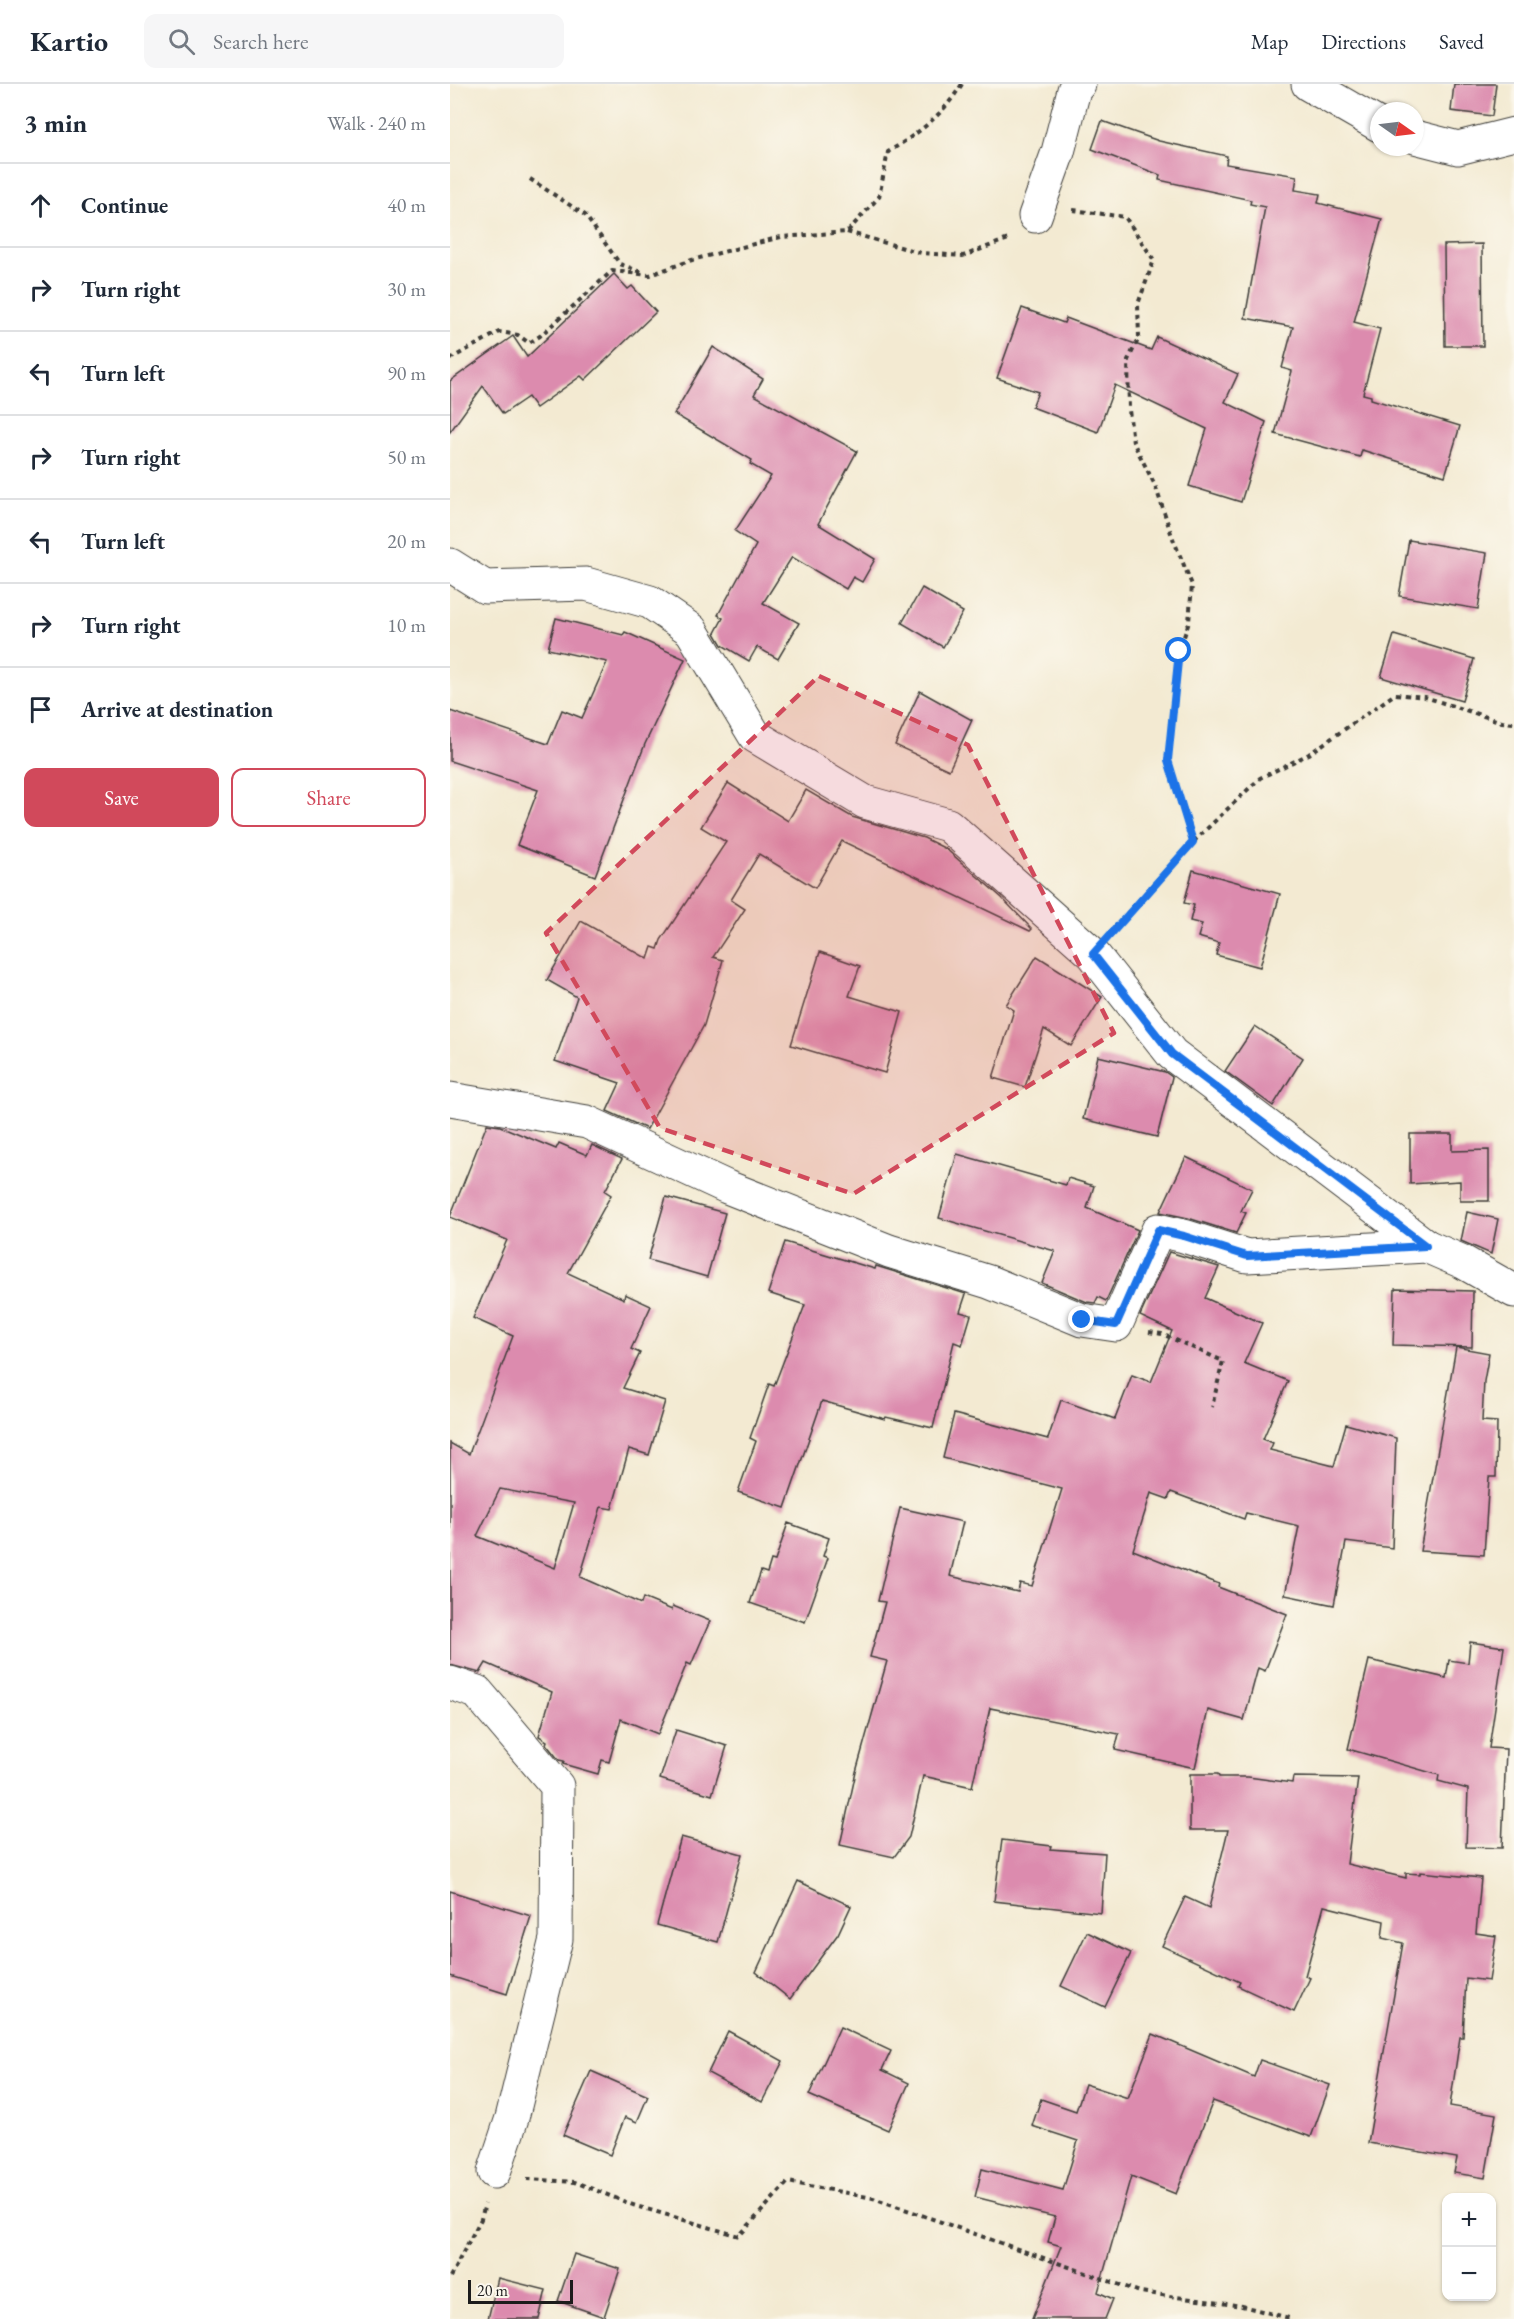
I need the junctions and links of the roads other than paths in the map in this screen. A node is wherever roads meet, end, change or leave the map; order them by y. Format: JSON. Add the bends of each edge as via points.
{"nodes":[{"id":1,"x":1079,"y":84,"type":"edge"},
{"id":2,"x":1308,"y":84,"type":"edge"},
{"id":3,"x":1370,"y":120,"type":"edge"},
{"id":4,"x":1514,"y":134,"type":"edge"},
{"id":5,"x":1424,"y":139,"type":"edge"},
{"id":6,"x":1035,"y":216,"type":"road end"},
{"id":7,"x":450,"y":565,"type":"edge"},
{"id":8,"x":450,"y":1099,"type":"edge"},
{"id":9,"x":1426,"y":1246,"type":"junction"},
{"id":10,"x":1514,"y":1291,"type":"edge"},
{"id":11,"x":450,"y":1683,"type":"edge"},
{"id":12,"x":494,"y":2172,"type":"road end"}],
"edges":[{"from":1,"to":6,"type":"street"},
{"from":2,"to":3,"type":"street"},
{"from":4,"to":5,"type":"street","via":[[1458,148]]},
{"from":7,"to":9,"type":"street","via":[[484,587],[586,584],[650,602],[691,630],[755,736],[865,802],[948,825],[1093,954],[1172,1054]]},
{"from":8,"to":9,"type":"street","via":[[587,1122],[727,1187],[889,1251],[989,1282],[1082,1320],[1116,1325],[1158,1230],[1247,1256]]},
{"from":9,"to":10,"type":"street"},
{"from":11,"to":12,"type":"street","via":[[477,1692],[557,1786],[556,1939],[512,2118]]}]}
